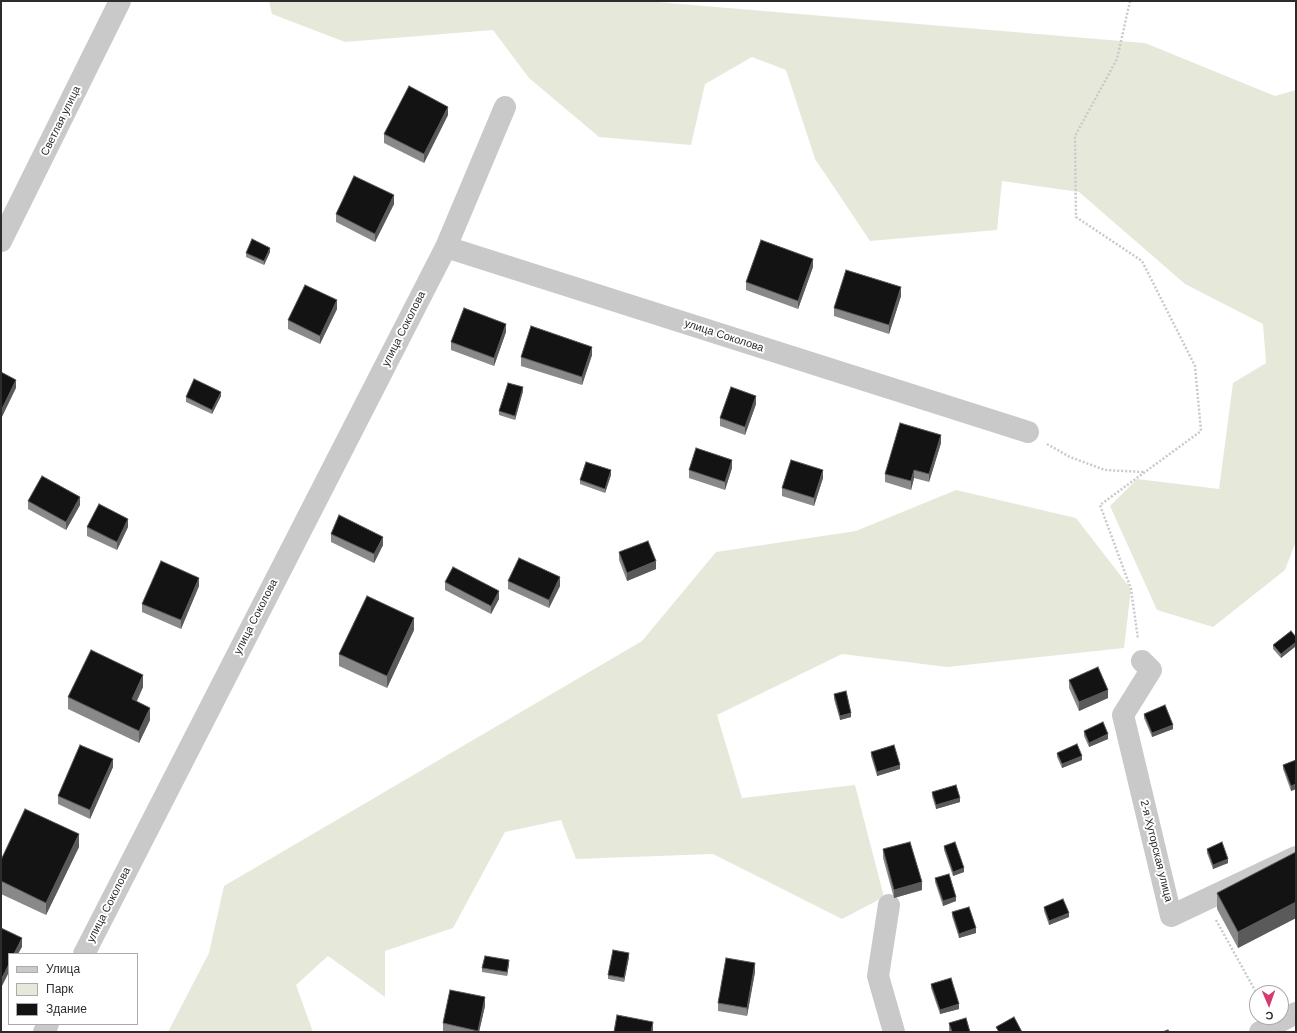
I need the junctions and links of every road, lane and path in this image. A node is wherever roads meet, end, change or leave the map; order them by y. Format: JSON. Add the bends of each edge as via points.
{"nodes":[{"id":1,"x":120,"y":1,"type":"edge"},
{"id":2,"x":1130,"y":1,"type":"edge"},
{"id":3,"x":505,"y":107,"type":"dead end"},
{"id":4,"x":1,"y":242,"type":"edge"},
{"id":5,"x":446,"y":247,"type":"junction"},
{"id":6,"x":1028,"y":432,"type":"joint"},
{"id":7,"x":1144,"y":472,"type":"junction"},
{"id":8,"x":1142,"y":661,"type":"joint"},
{"id":9,"x":1296,"y":857,"type":"edge"},
{"id":10,"x":1205,"y":900,"type":"junction"},
{"id":11,"x":889,"y":905,"type":"dead end"},
{"id":12,"x":85,"y":953,"type":"edge"},
{"id":13,"x":1252,"y":985,"type":"edge"},
{"id":14,"x":1296,"y":1013,"type":"edge"},
{"id":15,"x":894,"y":1032,"type":"edge"},
{"id":16,"x":1260,"y":1032,"type":"edge"}],
"edges":[{"from":1,"to":4,"type":"street","name":"Светлая улица"},
{"from":2,"to":7,"type":"path","via":[[1117,59],[1075,136],[1076,217],[1142,260],[1195,366],[1201,431]]},
{"from":3,"to":5,"type":"street"},
{"from":5,"to":6,"type":"street","name":"улица Соколова"},
{"from":5,"to":12,"type":"street","name":"улица Соколова"},
{"from":6,"to":7,"type":"path","via":[[1070,458],[1105,470]]},
{"from":7,"to":8,"type":"path","via":[[1100,505],[1131,589]]},
{"from":8,"to":10,"type":"street","name":"2-я Хуторская улица","via":[[1150,670],[1123,715],[1171,916]]},
{"from":9,"to":10,"type":"street","name":"2-я Хуторская улица"},
{"from":10,"to":13,"type":"path"},
{"from":11,"to":15,"type":"street","via":[[878,976]]},
{"from":14,"to":16,"type":"street"}]}
